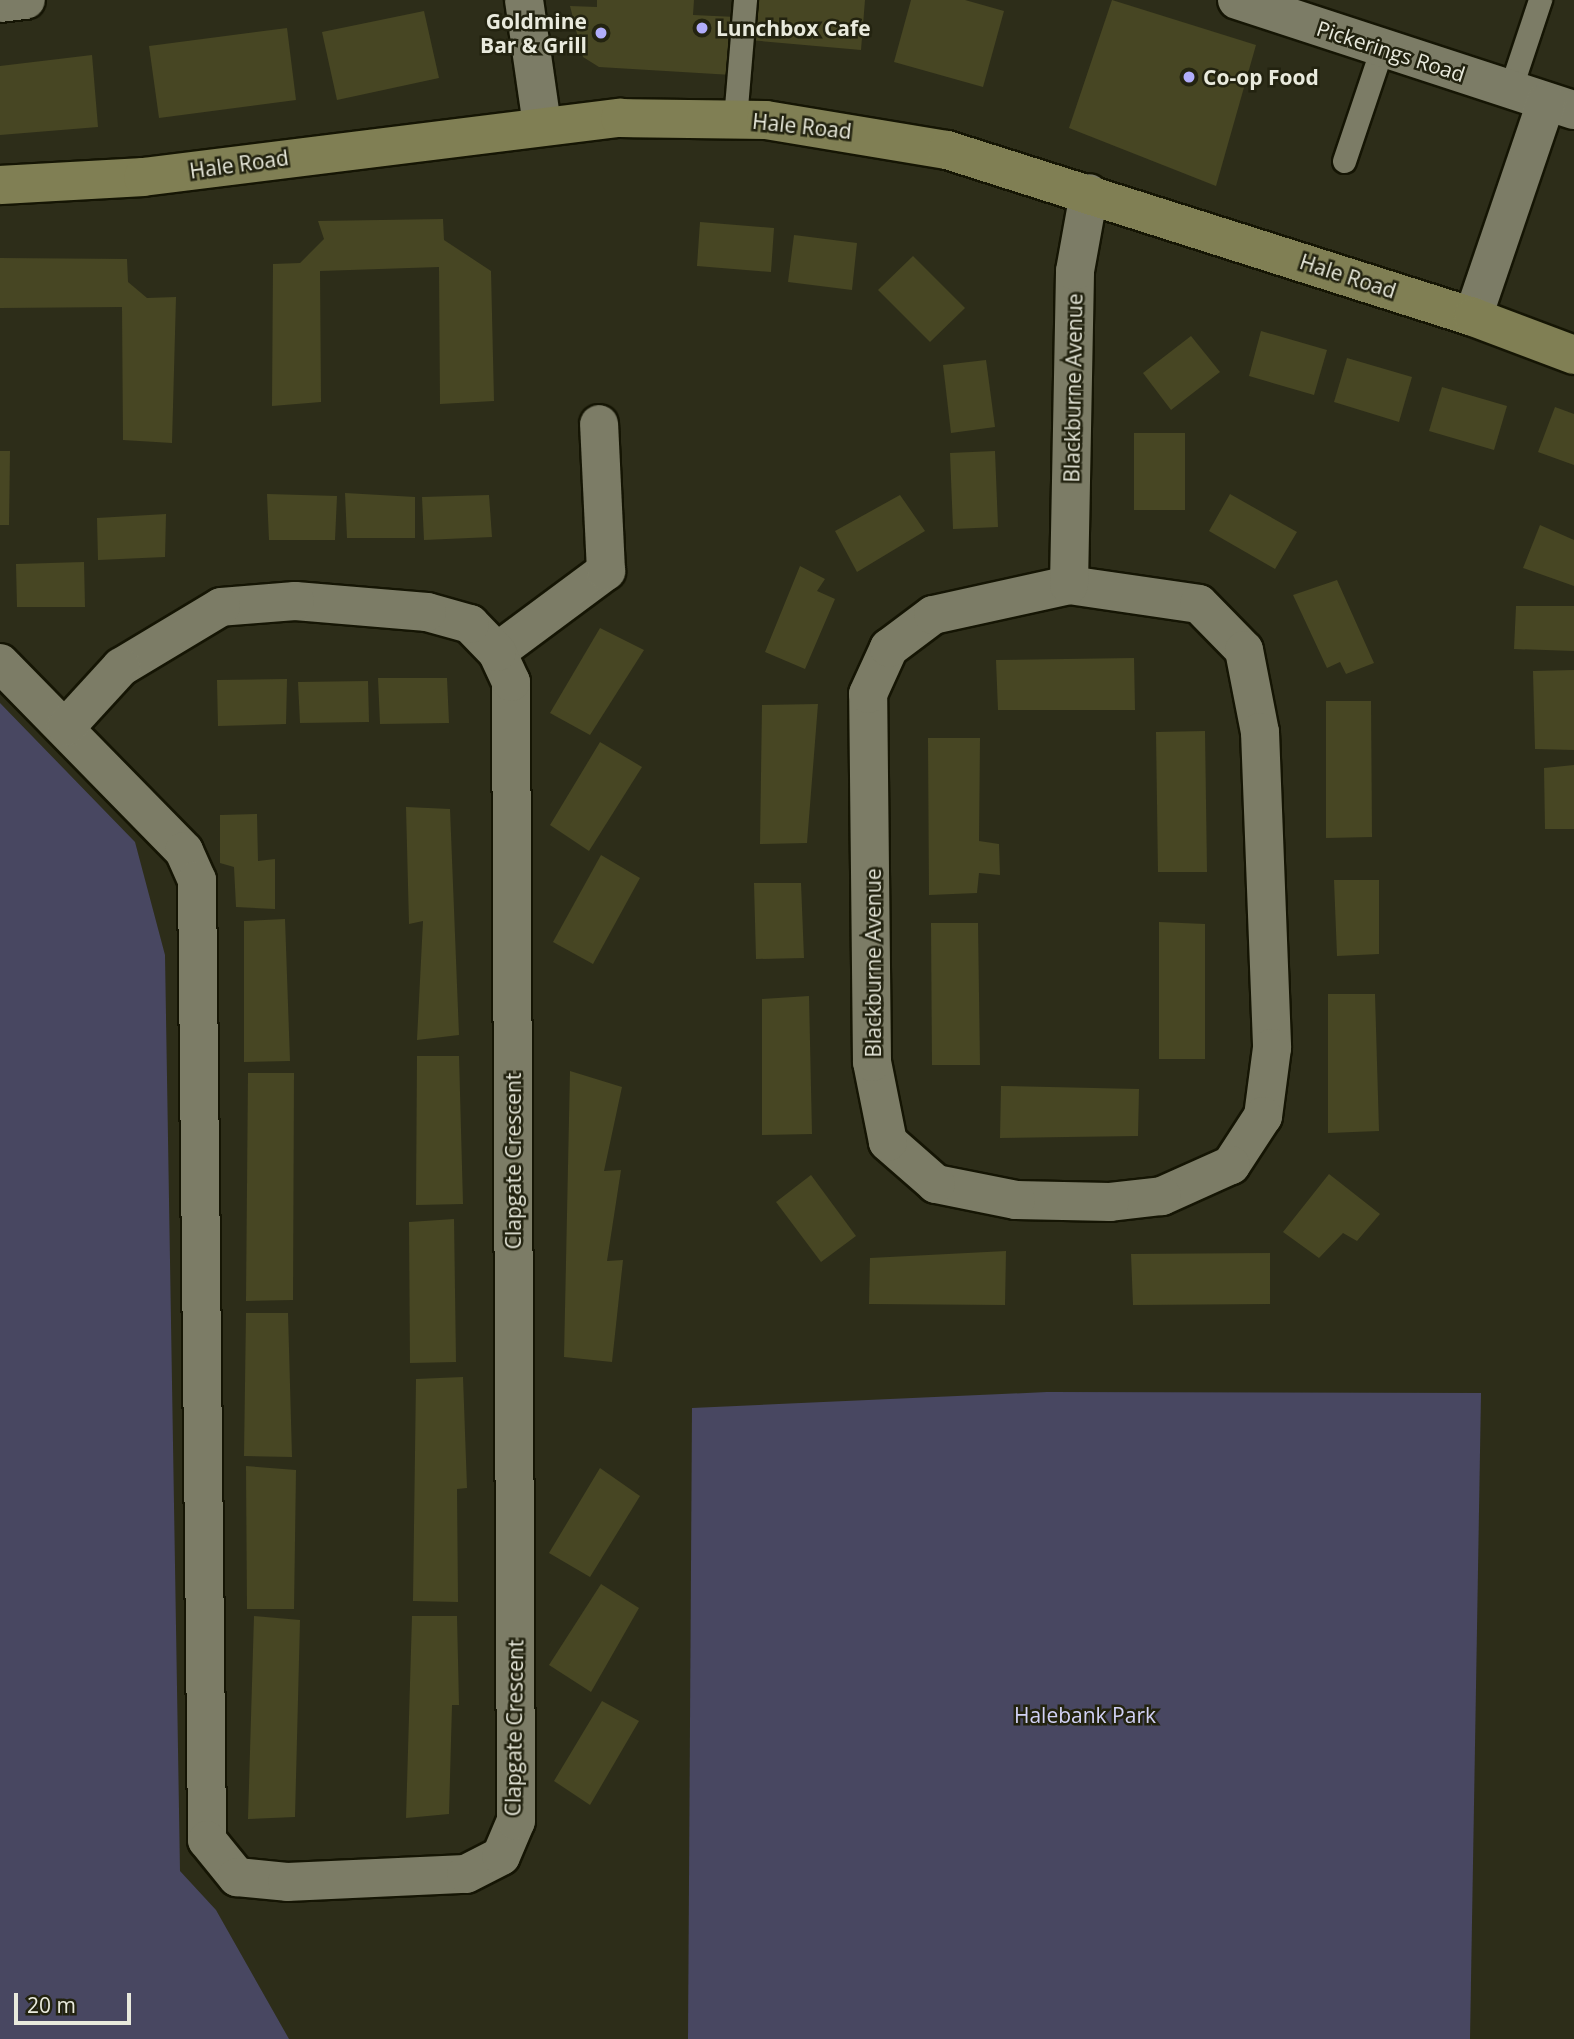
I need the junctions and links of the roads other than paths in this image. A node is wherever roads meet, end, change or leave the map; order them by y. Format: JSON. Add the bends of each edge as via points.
{"nodes":[{"id":1,"x":26,"y":0,"type":"edge"},
{"id":2,"x":524,"y":0,"type":"edge"},
{"id":3,"x":746,"y":0,"type":"edge"},
{"id":4,"x":1237,"y":0,"type":"edge"},
{"id":5,"x":1540,"y":0,"type":"edge"},
{"id":6,"x":0,"y":3,"type":"edge"},
{"id":7,"x":1382,"y":48,"type":"junction"},
{"id":8,"x":1510,"y":90,"type":"junction"},
{"id":9,"x":1560,"y":106,"type":"edge"},
{"id":10,"x":735,"y":119,"type":"junction"},
{"id":11,"x":541,"y":125,"type":"junction"},
{"id":12,"x":1344,"y":161,"type":"dead end"},
{"id":13,"x":0,"y":185,"type":"edge"},
{"id":14,"x":1089,"y":193,"type":"junction"},
{"id":15,"x":1474,"y":317,"type":"junction"},
{"id":16,"x":1574,"y":355,"type":"edge"},
{"id":17,"x":599,"y":424,"type":"dead end"},
{"id":18,"x":1069,"y":585,"type":"junction"},
{"id":19,"x":497,"y":652,"type":"junction"},
{"id":20,"x":0,"y":663,"type":"edge"},
{"id":21,"x":66,"y":727,"type":"junction"}],
"edges":[{"from":1,"to":6,"type":"street"},
{"from":2,"to":11,"type":"street"},
{"from":3,"to":10,"type":"lane"},
{"from":4,"to":7,"type":"street","name":"Pickerings Road"},
{"from":5,"to":8,"type":"lane"},
{"from":7,"to":8,"type":"street","name":"Pickerings Road"},
{"from":7,"to":12,"type":"lane"},
{"from":8,"to":9,"type":"street","name":"Pickerings Road"},
{"from":9,"to":15,"type":"street","name":"Pickerings Road"},
{"from":10,"to":11,"type":"street","name":"Hale Road"},
{"from":10,"to":14,"type":"street","name":"Hale Road","via":[[895,138]]},
{"from":11,"to":13,"type":"street","name":"Hale Road","via":[[143,177]]},
{"from":14,"to":15,"type":"street","name":"Hale Road"},
{"from":14,"to":18,"type":"street","name":"Blackburne Avenue","via":[[1075,271]]},
{"from":15,"to":16,"type":"street","name":"Hale Road"},
{"from":17,"to":19,"type":"street","via":[[606,571]]},
{"from":18,"to":18,"type":"street","name":"Blackburne Avenue","via":[[1199,604],[1244,650],[1260,732],[1272,1048],[1263,1116],[1231,1165],[1162,1196],[1110,1202],[1016,1200],[936,1184],[888,1142],[872,1062],[868,694],[890,648],[933,615]]},
{"from":19,"to":21,"type":"street","name":"Clapgate Crescent","via":[[470,624],[427,612],[295,601],[221,607],[121,667]]},
{"from":19,"to":21,"type":"street","name":"Clapgate Crescent","via":[[511,682],[516,1821],[501,1856],[466,1874],[287,1882],[237,1877],[207,1840],[197,880],[184,851]]},
{"from":20,"to":21,"type":"street","name":"Clapgate Crescent"}]}
